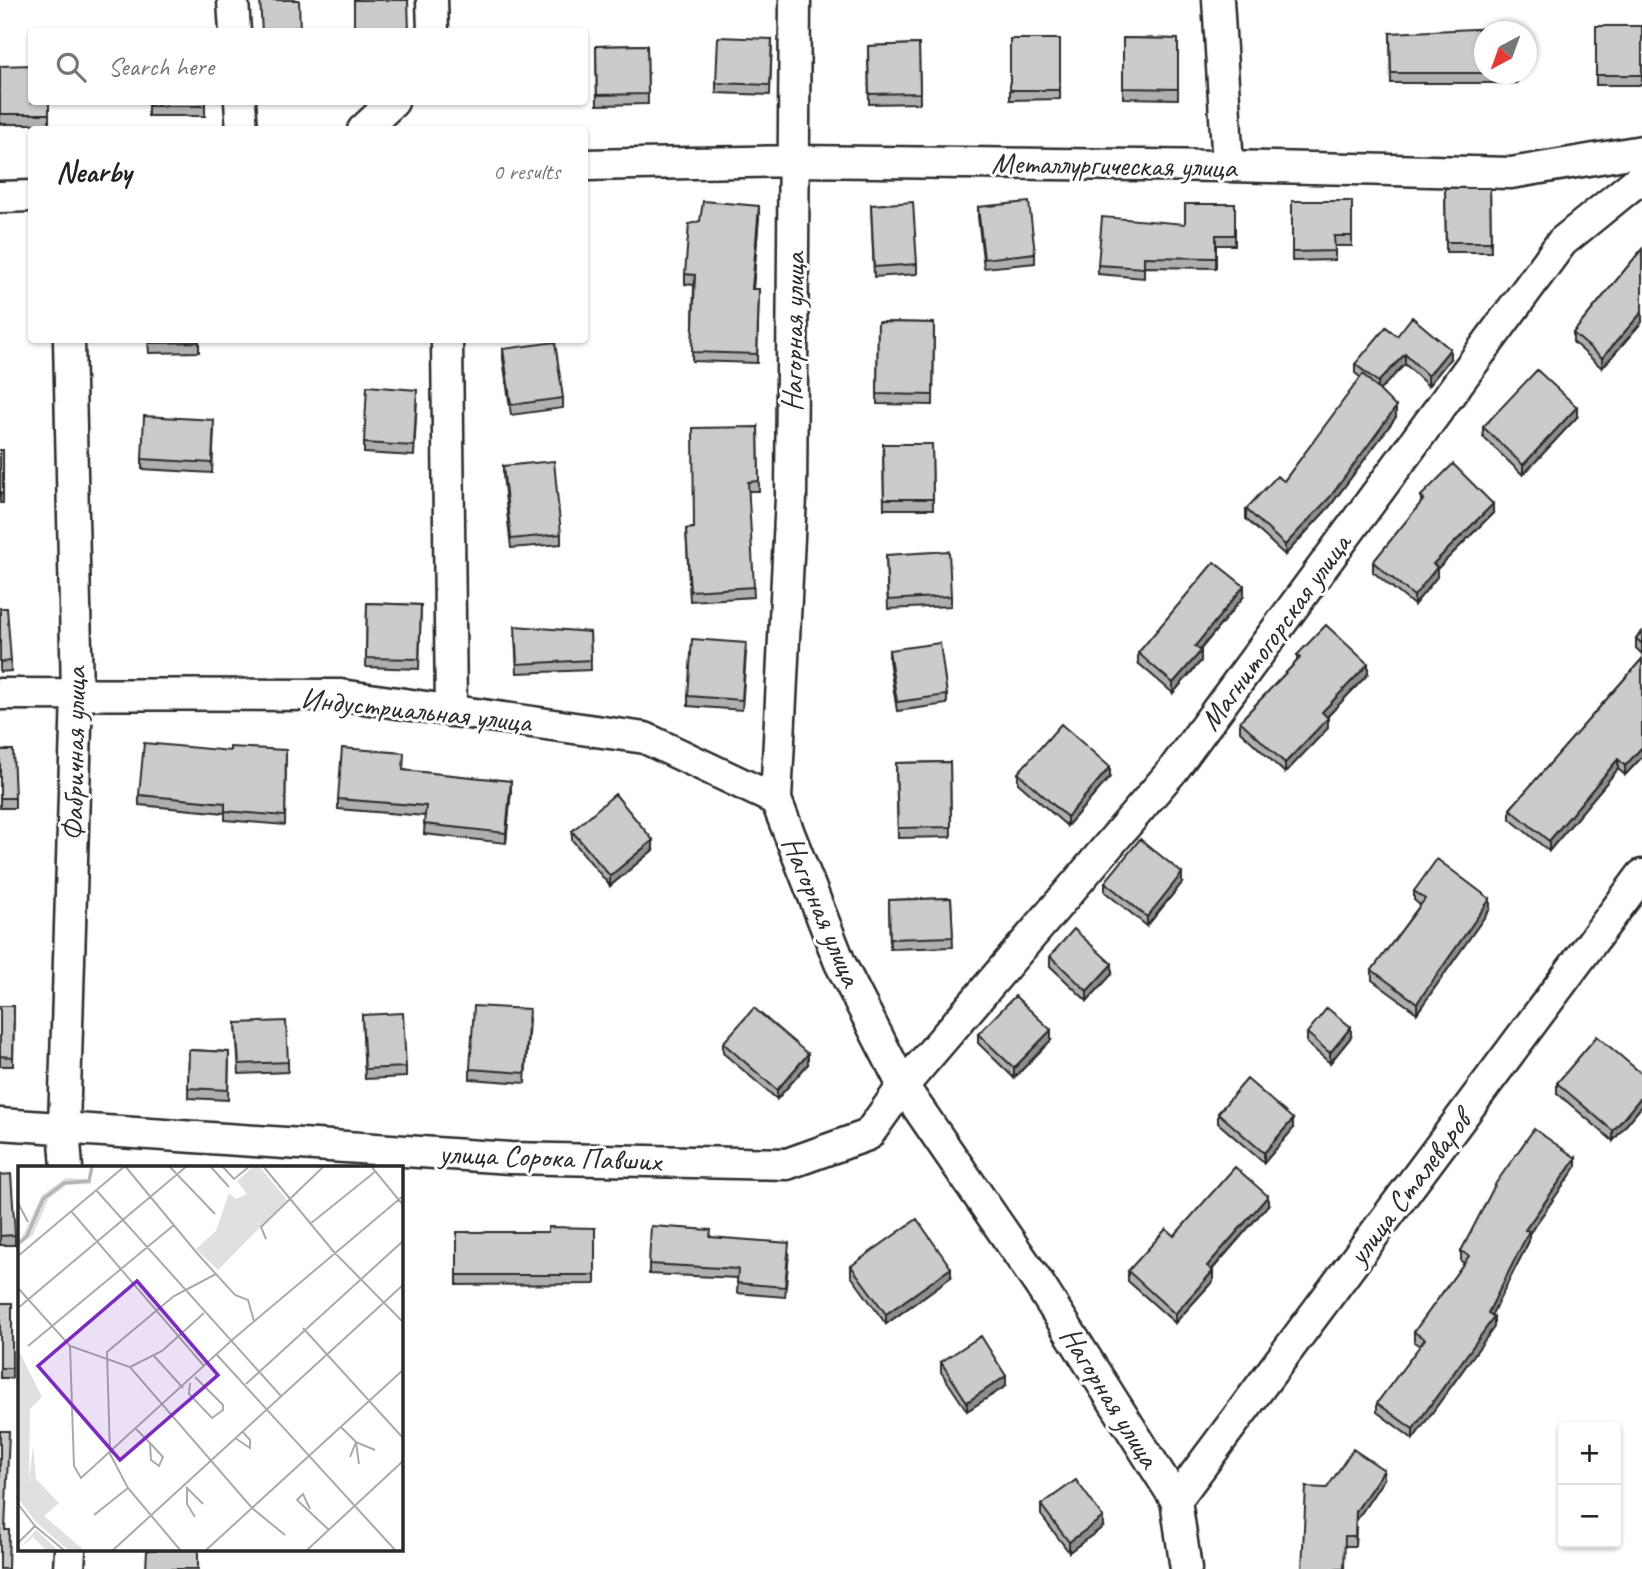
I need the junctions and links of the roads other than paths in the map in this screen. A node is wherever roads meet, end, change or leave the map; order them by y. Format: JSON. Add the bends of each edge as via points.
{"nodes":[{"id":1,"x":233,"y":0,"type":"edge"},
{"id":2,"x":432,"y":0,"type":"edge"},
{"id":3,"x":795,"y":0,"type":"edge"},
{"id":4,"x":1218,"y":0,"type":"edge"},
{"id":5,"x":235,"y":28,"type":"edge"},
{"id":6,"x":433,"y":28,"type":"edge"},
{"id":7,"x":240,"y":105,"type":"edge"},
{"id":8,"x":390,"y":105,"type":"edge"},
{"id":9,"x":242,"y":126,"type":"edge"},
{"id":10,"x":367,"y":126,"type":"edge"},
{"id":11,"x":1642,"y":151,"type":"edge"},
{"id":12,"x":795,"y":161,"type":"junction"},
{"id":13,"x":588,"y":165,"type":"edge"},
{"id":14,"x":1228,"y":166,"type":"junction"},
{"id":15,"x":1642,"y":177,"type":"edge"},
{"id":16,"x":28,"y":196,"type":"edge"},
{"id":17,"x":0,"y":198,"type":"edge"},
{"id":18,"x":69,"y":343,"type":"edge"},
{"id":19,"x":447,"y":343,"type":"edge"},
{"id":20,"x":77,"y":693,"type":"junction"},
{"id":21,"x":0,"y":694,"type":"edge"},
{"id":22,"x":451,"y":711,"type":"junction"},
{"id":23,"x":776,"y":800,"type":"junction"},
{"id":24,"x":1642,"y":875,"type":"edge"},
{"id":25,"x":904,"y":1086,"type":"junction"},
{"id":26,"x":0,"y":1124,"type":"edge"},
{"id":27,"x":64,"y":1127,"type":"junction"},
{"id":28,"x":68,"y":1166,"type":"edge"},
{"id":29,"x":1176,"y":1500,"type":"junction"},
{"id":30,"x":1186,"y":1569,"type":"edge"}],
"edges":[{"from":1,"to":5,"type":"street"},
{"from":2,"to":6,"type":"street"},
{"from":3,"to":12,"type":"street","name":"Нагорная улица"},
{"from":4,"to":14,"type":"street"},
{"from":7,"to":9,"type":"street"},
{"from":8,"to":10,"type":"street"},
{"from":11,"to":14,"type":"street","name":"Металлургическая улица","via":[[1511,173]]},
{"from":12,"to":13,"type":"street","name":"Металлургическая улица"},
{"from":12,"to":14,"type":"street","name":"Металлургическая улица"},
{"from":12,"to":23,"type":"street","name":"Нагорная улица","via":[[792,497]]},
{"from":15,"to":25,"type":"street","name":"Магнитогорская улица","via":[[1562,242],[1173,770]]},
{"from":16,"to":17,"type":"street"},
{"from":18,"to":20,"type":"street","name":"Фабричная улица"},
{"from":19,"to":22,"type":"street"},
{"from":20,"to":21,"type":"street","name":"Индустриальная улица"},
{"from":20,"to":22,"type":"street","name":"Индустриальная улица","via":[[341,695]]},
{"from":20,"to":27,"type":"street","name":"Фабричная улица"},
{"from":22,"to":23,"type":"street","name":"Индустриальная улица","via":[[645,738]]},
{"from":23,"to":25,"type":"street","name":"Нагорная улица","via":[[840,963]]},
{"from":24,"to":29,"type":"street","name":"улица Сталеваров"},
{"from":25,"to":27,"type":"street","name":"улица Сорока Павших","via":[[868,1135],[786,1164],[510,1158]]},
{"from":25,"to":29,"type":"street","name":"Нагорная улица","via":[[1039,1284]]},
{"from":26,"to":27,"type":"street","name":"улица Сорока Павших"},
{"from":27,"to":28,"type":"street","name":"Фабричная улица"},
{"from":29,"to":30,"type":"street","name":"Нагорная улица"}]}
